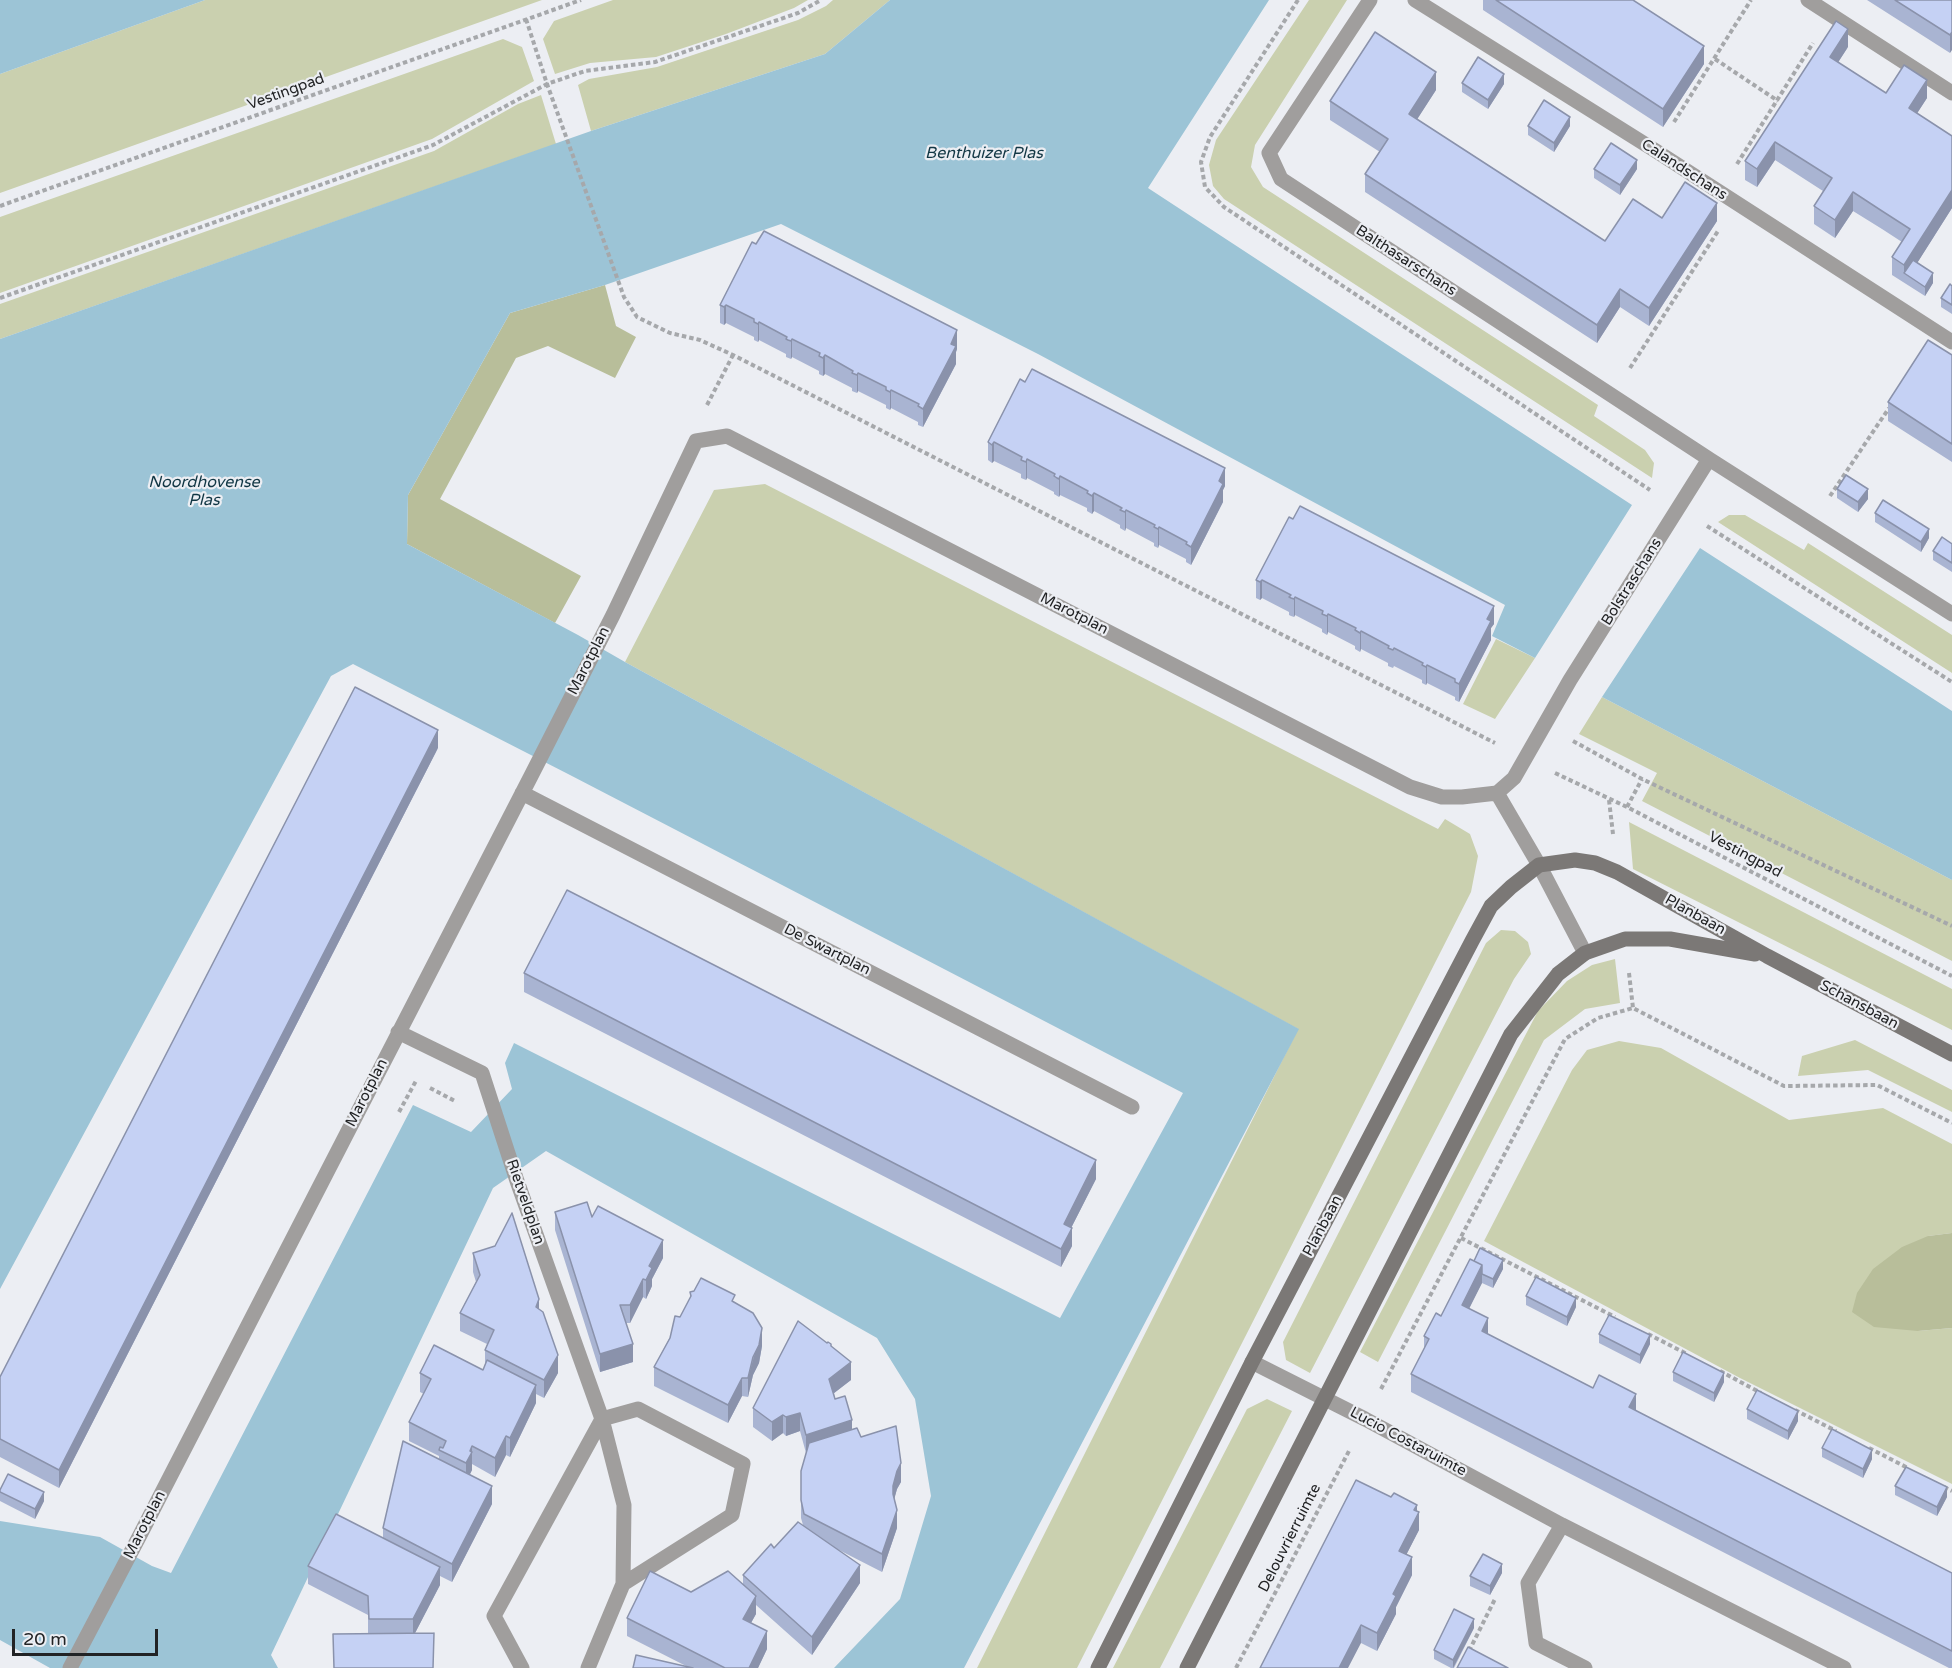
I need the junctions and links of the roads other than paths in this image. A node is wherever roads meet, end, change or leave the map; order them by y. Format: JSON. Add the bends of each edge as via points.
{"nodes":[{"id":1,"x":1370,"y":0,"type":"edge"},
{"id":2,"x":1415,"y":0,"type":"edge"},
{"id":3,"x":1808,"y":0,"type":"edge"},
{"id":4,"x":1952,"y":93,"type":"edge"},
{"id":5,"x":1952,"y":342,"type":"edge"},
{"id":6,"x":1709,"y":459,"type":"junction"},
{"id":7,"x":1952,"y":614,"type":"edge"},
{"id":8,"x":522,"y":793,"type":"junction"},
{"id":9,"x":1497,"y":793,"type":"junction"},
{"id":10,"x":1539,"y":865,"type":"junction"},
{"id":11,"x":1585,"y":953,"type":"junction"},
{"id":12,"x":1767,"y":956,"type":"junction"},
{"id":13,"x":398,"y":1032,"type":"junction"},
{"id":14,"x":1952,"y":1054,"type":"edge"},
{"id":15,"x":1132,"y":1107,"type":"dead end"},
{"id":16,"x":1252,"y":1362,"type":"junction"},
{"id":17,"x":1323,"y":1399,"type":"junction"},
{"id":18,"x":602,"y":1419,"type":"junction"},
{"id":19,"x":1562,"y":1525,"type":"junction"},
{"id":20,"x":624,"y":1584,"type":"junction"},
{"id":21,"x":70,"y":1668,"type":"edge"},
{"id":22,"x":522,"y":1668,"type":"edge"},
{"id":23,"x":588,"y":1668,"type":"edge"},
{"id":24,"x":1098,"y":1668,"type":"edge"},
{"id":25,"x":1186,"y":1668,"type":"edge"},
{"id":26,"x":1586,"y":1668,"type":"edge"},
{"id":27,"x":1844,"y":1668,"type":"edge"}],
"edges":[{"from":1,"to":6,"type":"street","name":"Balthasarschans","via":[[1269,153],[1281,179]]},
{"from":2,"to":5,"type":"street","name":"Calandschans"},
{"from":3,"to":4,"type":"street"},
{"from":6,"to":7,"type":"street"},
{"from":6,"to":9,"type":"street","name":"Bolstraschans","via":[[1570,680],[1514,778]]},
{"from":8,"to":9,"type":"street","name":"Marotplan","via":[[696,441],[727,436],[1410,787],[1442,797]]},
{"from":8,"to":13,"type":"street","name":"Marotplan"},
{"from":8,"to":15,"type":"street","name":"De Swartplan"},
{"from":9,"to":10,"type":"street"},
{"from":10,"to":11,"type":"street"},
{"from":10,"to":12,"type":"street","name":"Planbaan","via":[[1575,860],[1595,863]]},
{"from":10,"to":16,"type":"street","name":"Planbaan","via":[[1491,906]]},
{"from":11,"to":12,"type":"street","name":"Planbaan","via":[[1625,939],[1670,939]]},
{"from":11,"to":17,"type":"street","name":"Planbaan","via":[[1558,974],[1511,1034]]},
{"from":12,"to":14,"type":"street","name":"Schansbaan"},
{"from":13,"to":18,"type":"street","name":"Rietveldplan","via":[[482,1073]]},
{"from":13,"to":21,"type":"street","name":"Marotplan"},
{"from":16,"to":17,"type":"street","name":"Lucio Costaruimte"},
{"from":16,"to":24,"type":"street","name":"Planbaan"},
{"from":17,"to":19,"type":"street","name":"Lucio Costaruimte"},
{"from":17,"to":25,"type":"street","name":"Planbaan"},
{"from":18,"to":20,"type":"street","name":"Rietveldplan","via":[[624,1505]]},
{"from":18,"to":20,"type":"street","via":[[638,1409],[743,1464],[732,1515]]},
{"from":18,"to":22,"type":"street","via":[[494,1616]]},
{"from":19,"to":26,"type":"street","via":[[1528,1583],[1536,1642]]},
{"from":19,"to":27,"type":"street","name":"Lucio Costaruimte"},
{"from":20,"to":23,"type":"street","name":"Rietveldplan"}]}
